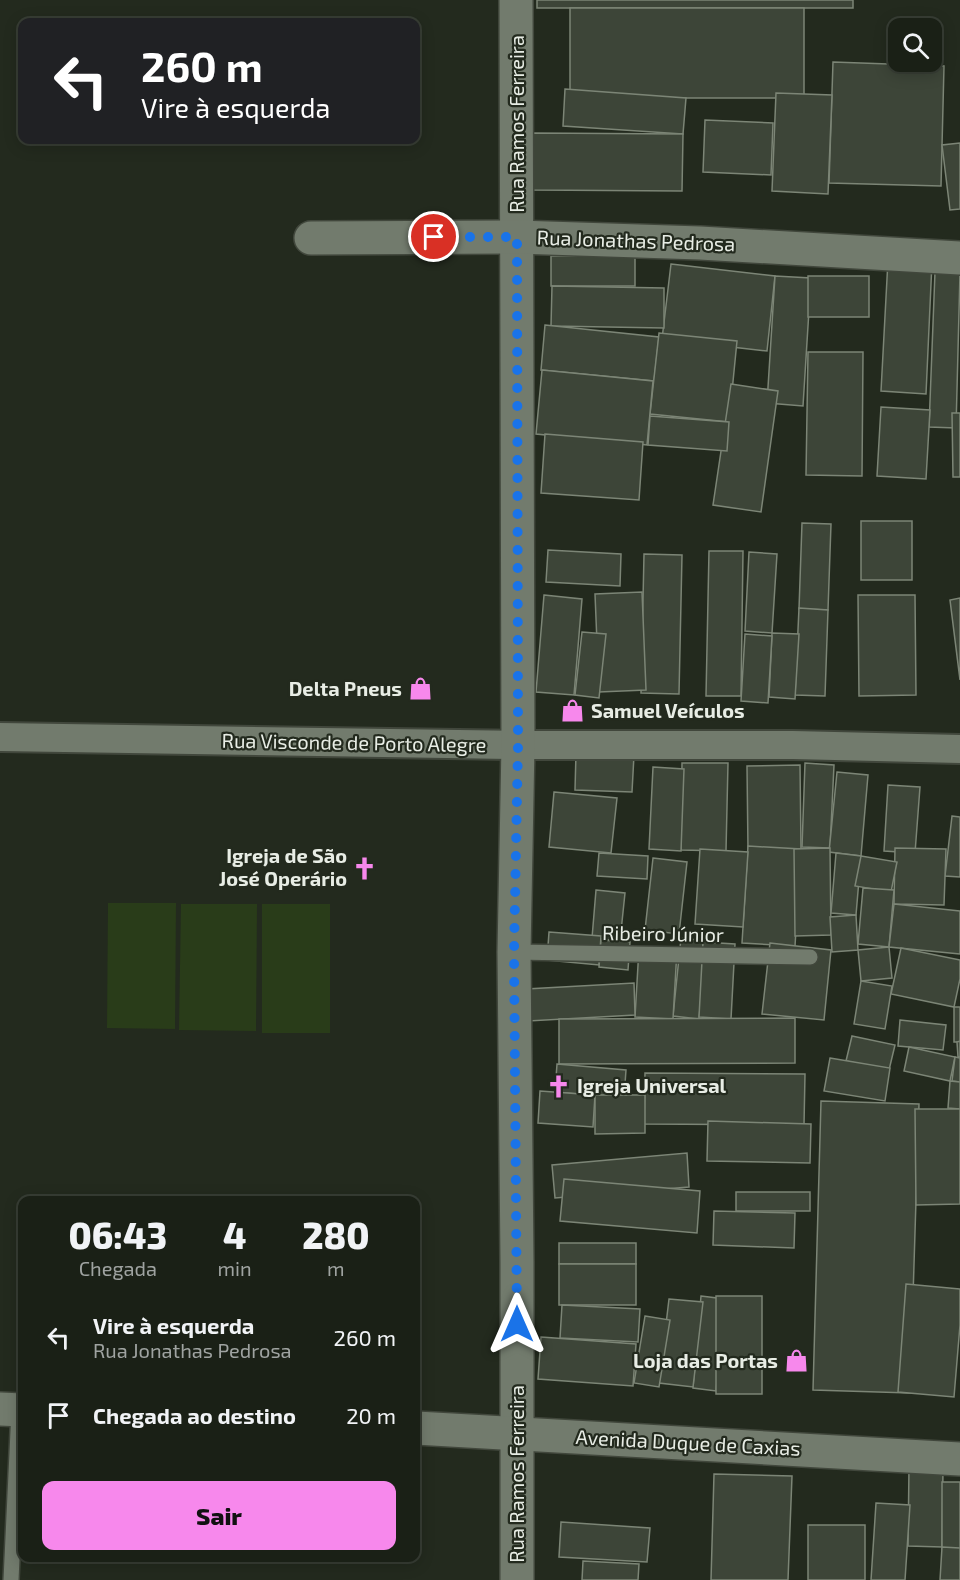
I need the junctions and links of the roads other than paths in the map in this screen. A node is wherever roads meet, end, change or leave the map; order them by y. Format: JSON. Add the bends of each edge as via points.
{"nodes":[{"id":1,"x":516,"y":0,"type":"edge"},
{"id":2,"x":517,"y":237,"type":"junction"},
{"id":3,"x":311,"y":238,"type":"dead end"},
{"id":4,"x":960,"y":258,"type":"edge"},
{"id":5,"x":0,"y":737,"type":"edge"},
{"id":6,"x":518,"y":745,"type":"junction"},
{"id":7,"x":960,"y":749,"type":"edge"},
{"id":8,"x":514,"y":952,"type":"junction"},
{"id":9,"x":810,"y":957,"type":"dead end"},
{"id":10,"x":14,"y":1409,"type":"edge"},
{"id":11,"x":420,"y":1428,"type":"edge"},
{"id":12,"x":517,"y":1433,"type":"junction"},
{"id":13,"x":960,"y":1459,"type":"edge"},
{"id":14,"x":11,"y":1580,"type":"edge"},
{"id":15,"x":517,"y":1580,"type":"edge"}],
"edges":[{"from":1,"to":2,"type":"main road","name":"Rua Ramos Ferreira"},
{"from":2,"to":3,"type":"main road","name":"Rua Jonathas Pedrosa"},
{"from":2,"to":4,"type":"main road","name":"Rua Jonathas Pedrosa"},
{"from":2,"to":6,"type":"main road","name":"Rua Ramos Ferreira"},
{"from":5,"to":6,"type":"street","name":"Rua Visconde de Porto Alegre"},
{"from":6,"to":7,"type":"street","name":"Rua Visconde de Porto Alegre"},
{"from":6,"to":8,"type":"main road","name":"Rua Ramos Ferreira"},
{"from":8,"to":9,"type":"lane","name":"Ribeiro Júnior"},
{"from":8,"to":12,"type":"main road","name":"Rua Ramos Ferreira"},
{"from":10,"to":14,"type":"lane"},
{"from":11,"to":12,"type":"main road","name":"Avenida Duque de Caxias"},
{"from":12,"to":13,"type":"main road","name":"Avenida Duque de Caxias"},
{"from":12,"to":15,"type":"main road","name":"Rua Ramos Ferreira"}]}
